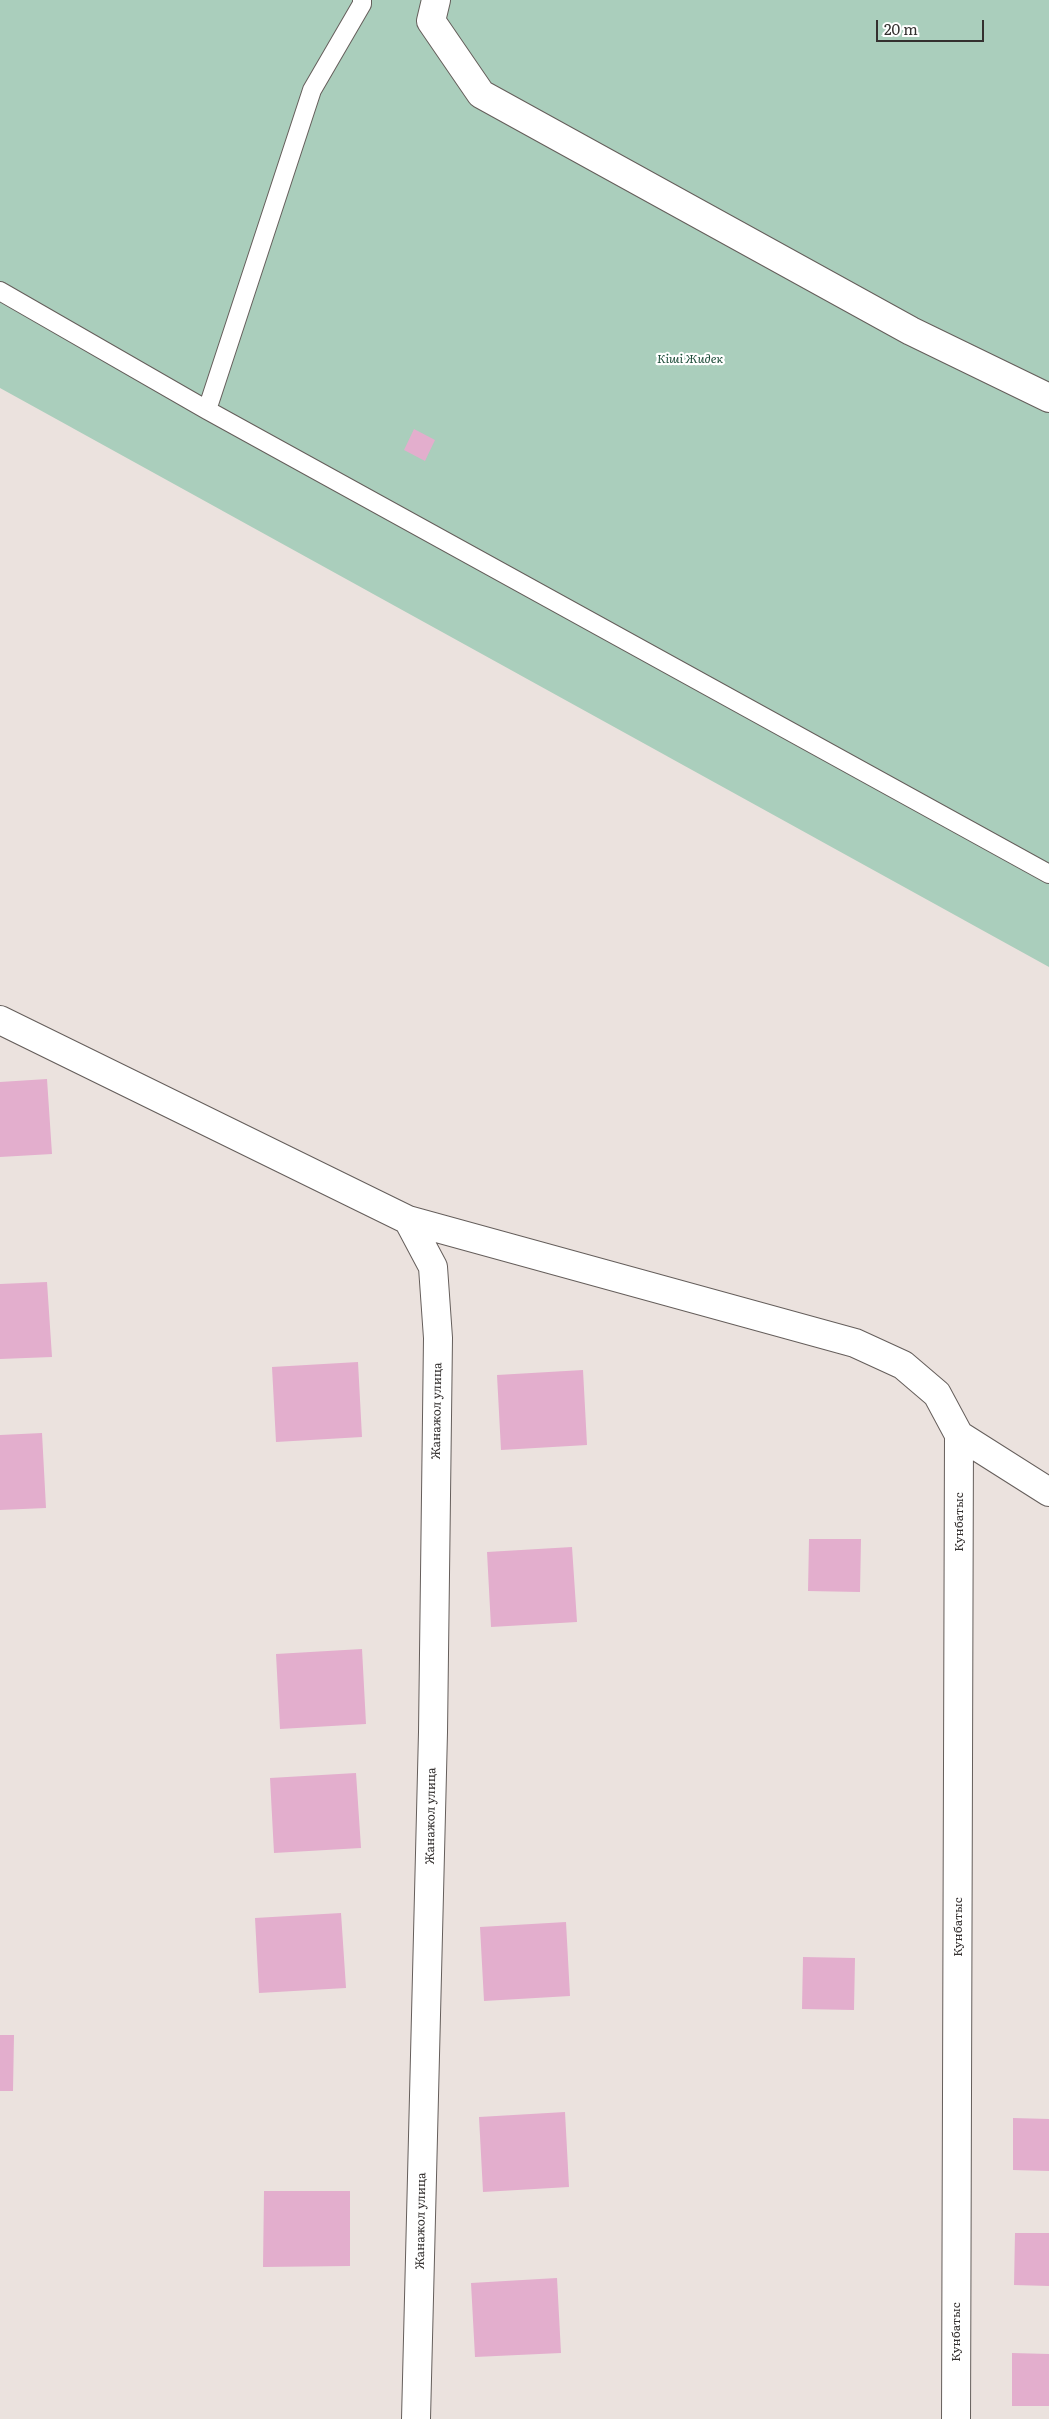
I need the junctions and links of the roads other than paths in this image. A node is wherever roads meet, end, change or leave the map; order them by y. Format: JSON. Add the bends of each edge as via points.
{"nodes":[{"id":1,"x":362,"y":0,"type":"edge"},
{"id":2,"x":436,"y":0,"type":"edge"},
{"id":3,"x":0,"y":291,"type":"edge"},
{"id":4,"x":1049,"y":398,"type":"edge"},
{"id":5,"x":207,"y":410,"type":"junction"},
{"id":6,"x":1049,"y":874,"type":"edge"},
{"id":7,"x":0,"y":1020,"type":"edge"},
{"id":8,"x":408,"y":1220,"type":"junction"},
{"id":9,"x":960,"y":1435,"type":"junction"},
{"id":10,"x":1049,"y":1492,"type":"edge"},
{"id":11,"x":416,"y":2419,"type":"edge"},
{"id":12,"x":956,"y":2419,"type":"edge"}],
"edges":[{"from":1,"to":5,"type":"lane","via":[[312,90]]},
{"from":2,"to":4,"type":"street","via":[[431,21],[481,94],[911,331]]},
{"from":3,"to":5,"type":"lane"},
{"from":5,"to":6,"type":"lane"},
{"from":7,"to":8,"type":"street"},
{"from":8,"to":9,"type":"street","via":[[855,1343],[903,1365],[937,1394]]},
{"from":8,"to":11,"type":"street","name":"Жанажол улица","via":[[433,1268],[438,1338],[433,1732]]},
{"from":9,"to":10,"type":"street"},
{"from":9,"to":12,"type":"street","name":"Кунбатыс"}]}
